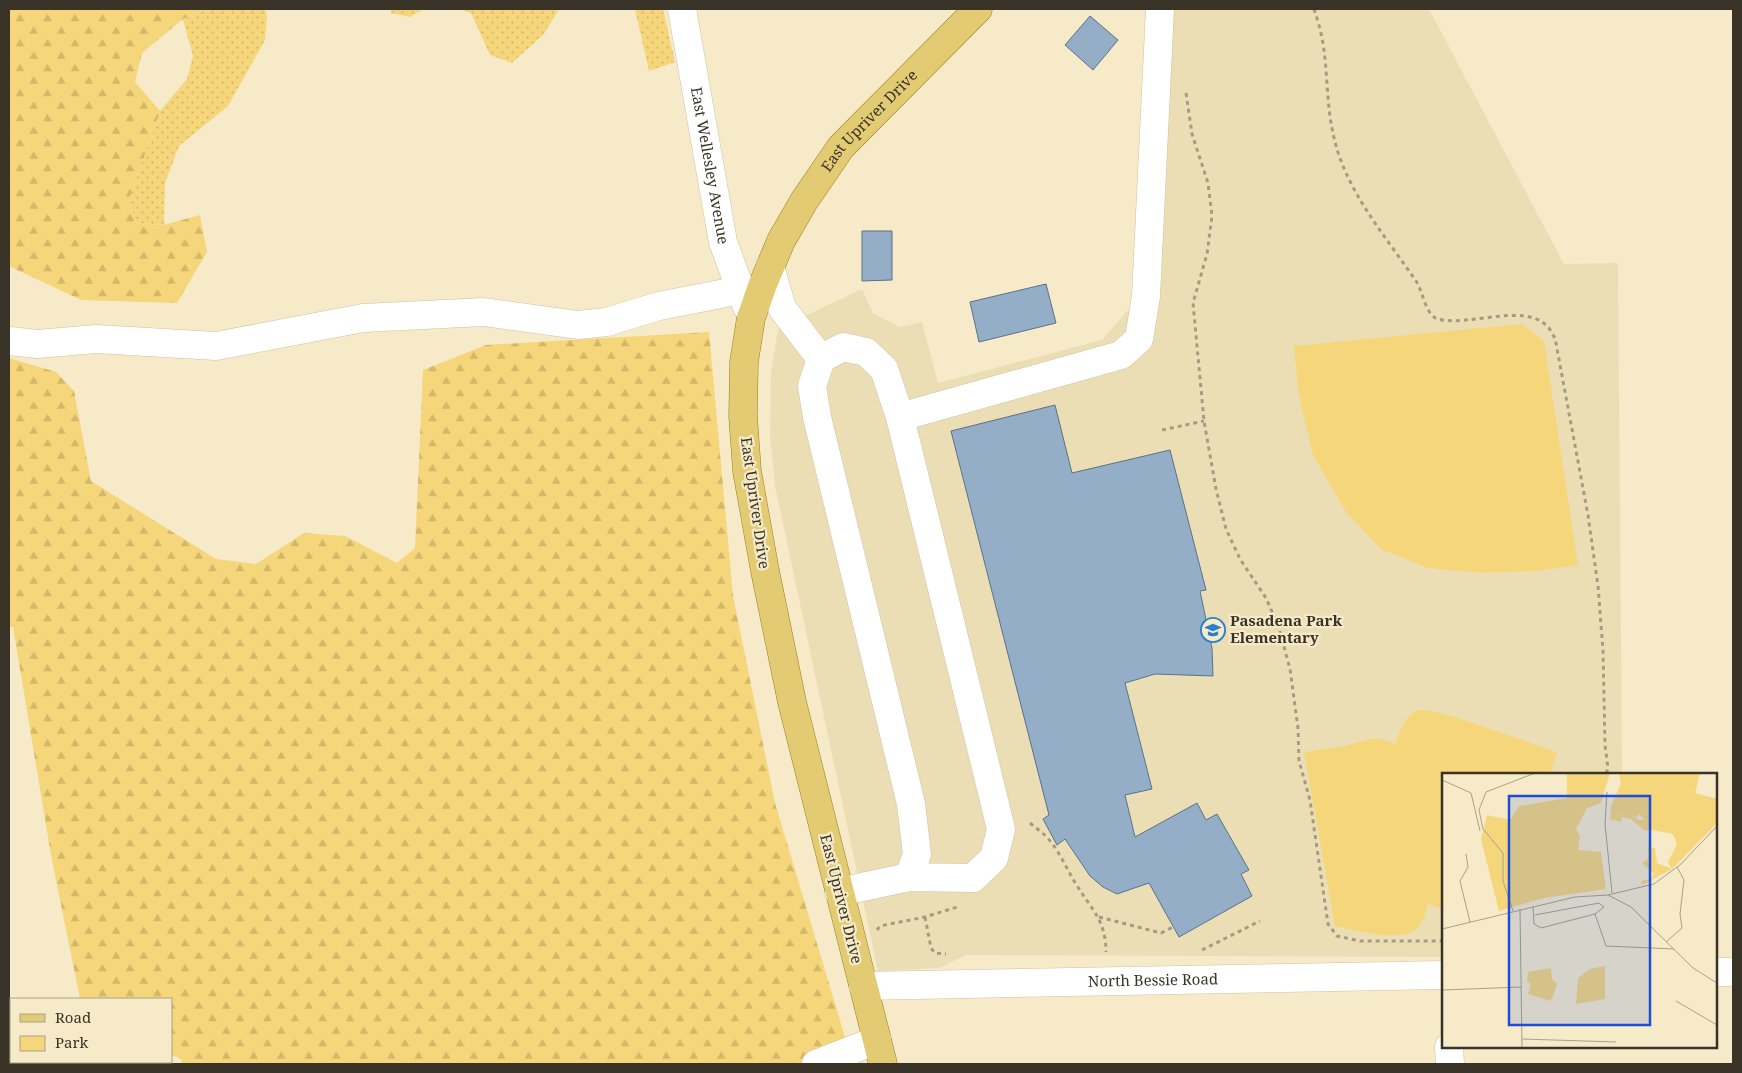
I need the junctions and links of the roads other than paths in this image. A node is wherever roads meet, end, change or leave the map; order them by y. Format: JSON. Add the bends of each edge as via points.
{"nodes":[{"id":1,"x":682,"y":9,"type":"edge"},
{"id":2,"x":978,"y":9,"type":"edge"},
{"id":3,"x":1160,"y":9,"type":"edge"},
{"id":4,"x":770,"y":267,"type":"junction"},
{"id":5,"x":741,"y":290,"type":"junction"},
{"id":6,"x":751,"y":318,"type":"junction"},
{"id":7,"x":9,"y":341,"type":"edge"},
{"id":8,"x":821,"y":359,"type":"junction"},
{"id":9,"x":900,"y":417,"type":"junction"},
{"id":10,"x":909,"y":877,"type":"junction"},
{"id":11,"x":839,"y":892,"type":"junction"},
{"id":12,"x":1717,"y":972,"type":"edge"},
{"id":13,"x":1733,"y":972,"type":"edge"},
{"id":14,"x":1442,"y":974,"type":"edge"},
{"id":15,"x":863,"y":986,"type":"junction"},
{"id":16,"x":1450,"y":1048,"type":"edge"},
{"id":17,"x":880,"y":1052,"type":"edge"},
{"id":18,"x":816,"y":1064,"type":"edge"},
{"id":19,"x":1450,"y":1064,"type":"edge"}],
"edges":[{"from":1,"to":5,"type":"street","name":"East Wellesley Avenue","via":[[723,242]]},
{"from":2,"to":4,"type":"main road","name":"East Upriver Drive","via":[[841,147],[804,201]]},
{"from":3,"to":9,"type":"street","via":[[1146,296],[1139,338],[1121,355]]},
{"from":4,"to":6,"type":"main road","name":"East Upriver Drive"},
{"from":4,"to":8,"type":"street","via":[[782,308]]},
{"from":5,"to":6,"type":"street","name":"East Wellesley Avenue"},
{"from":5,"to":7,"type":"street","via":[[659,306],[607,322],[578,325],[484,312],[363,318],[216,346],[96,338],[38,344]]},
{"from":6,"to":11,"type":"main road","name":"East Upriver Drive","via":[[744,371],[747,471],[792,702]]},
{"from":8,"to":9,"type":"street","via":[[842,347],[866,352],[884,369]]},
{"from":8,"to":10,"type":"street","via":[[812,386],[817,417],[911,804],[917,854]]},
{"from":9,"to":10,"type":"street","via":[[1001,829],[994,858],[973,878]]},
{"from":10,"to":11,"type":"street"},
{"from":11,"to":15,"type":"main road","name":"East Upriver Drive"},
{"from":12,"to":13,"type":"street"},
{"from":14,"to":15,"type":"street","name":"North Bessie Road"},
{"from":15,"to":17,"type":"main road","name":"East Upriver Drive"},
{"from":16,"to":19,"type":"street"},
{"from":17,"to":18,"type":"street"}]}
